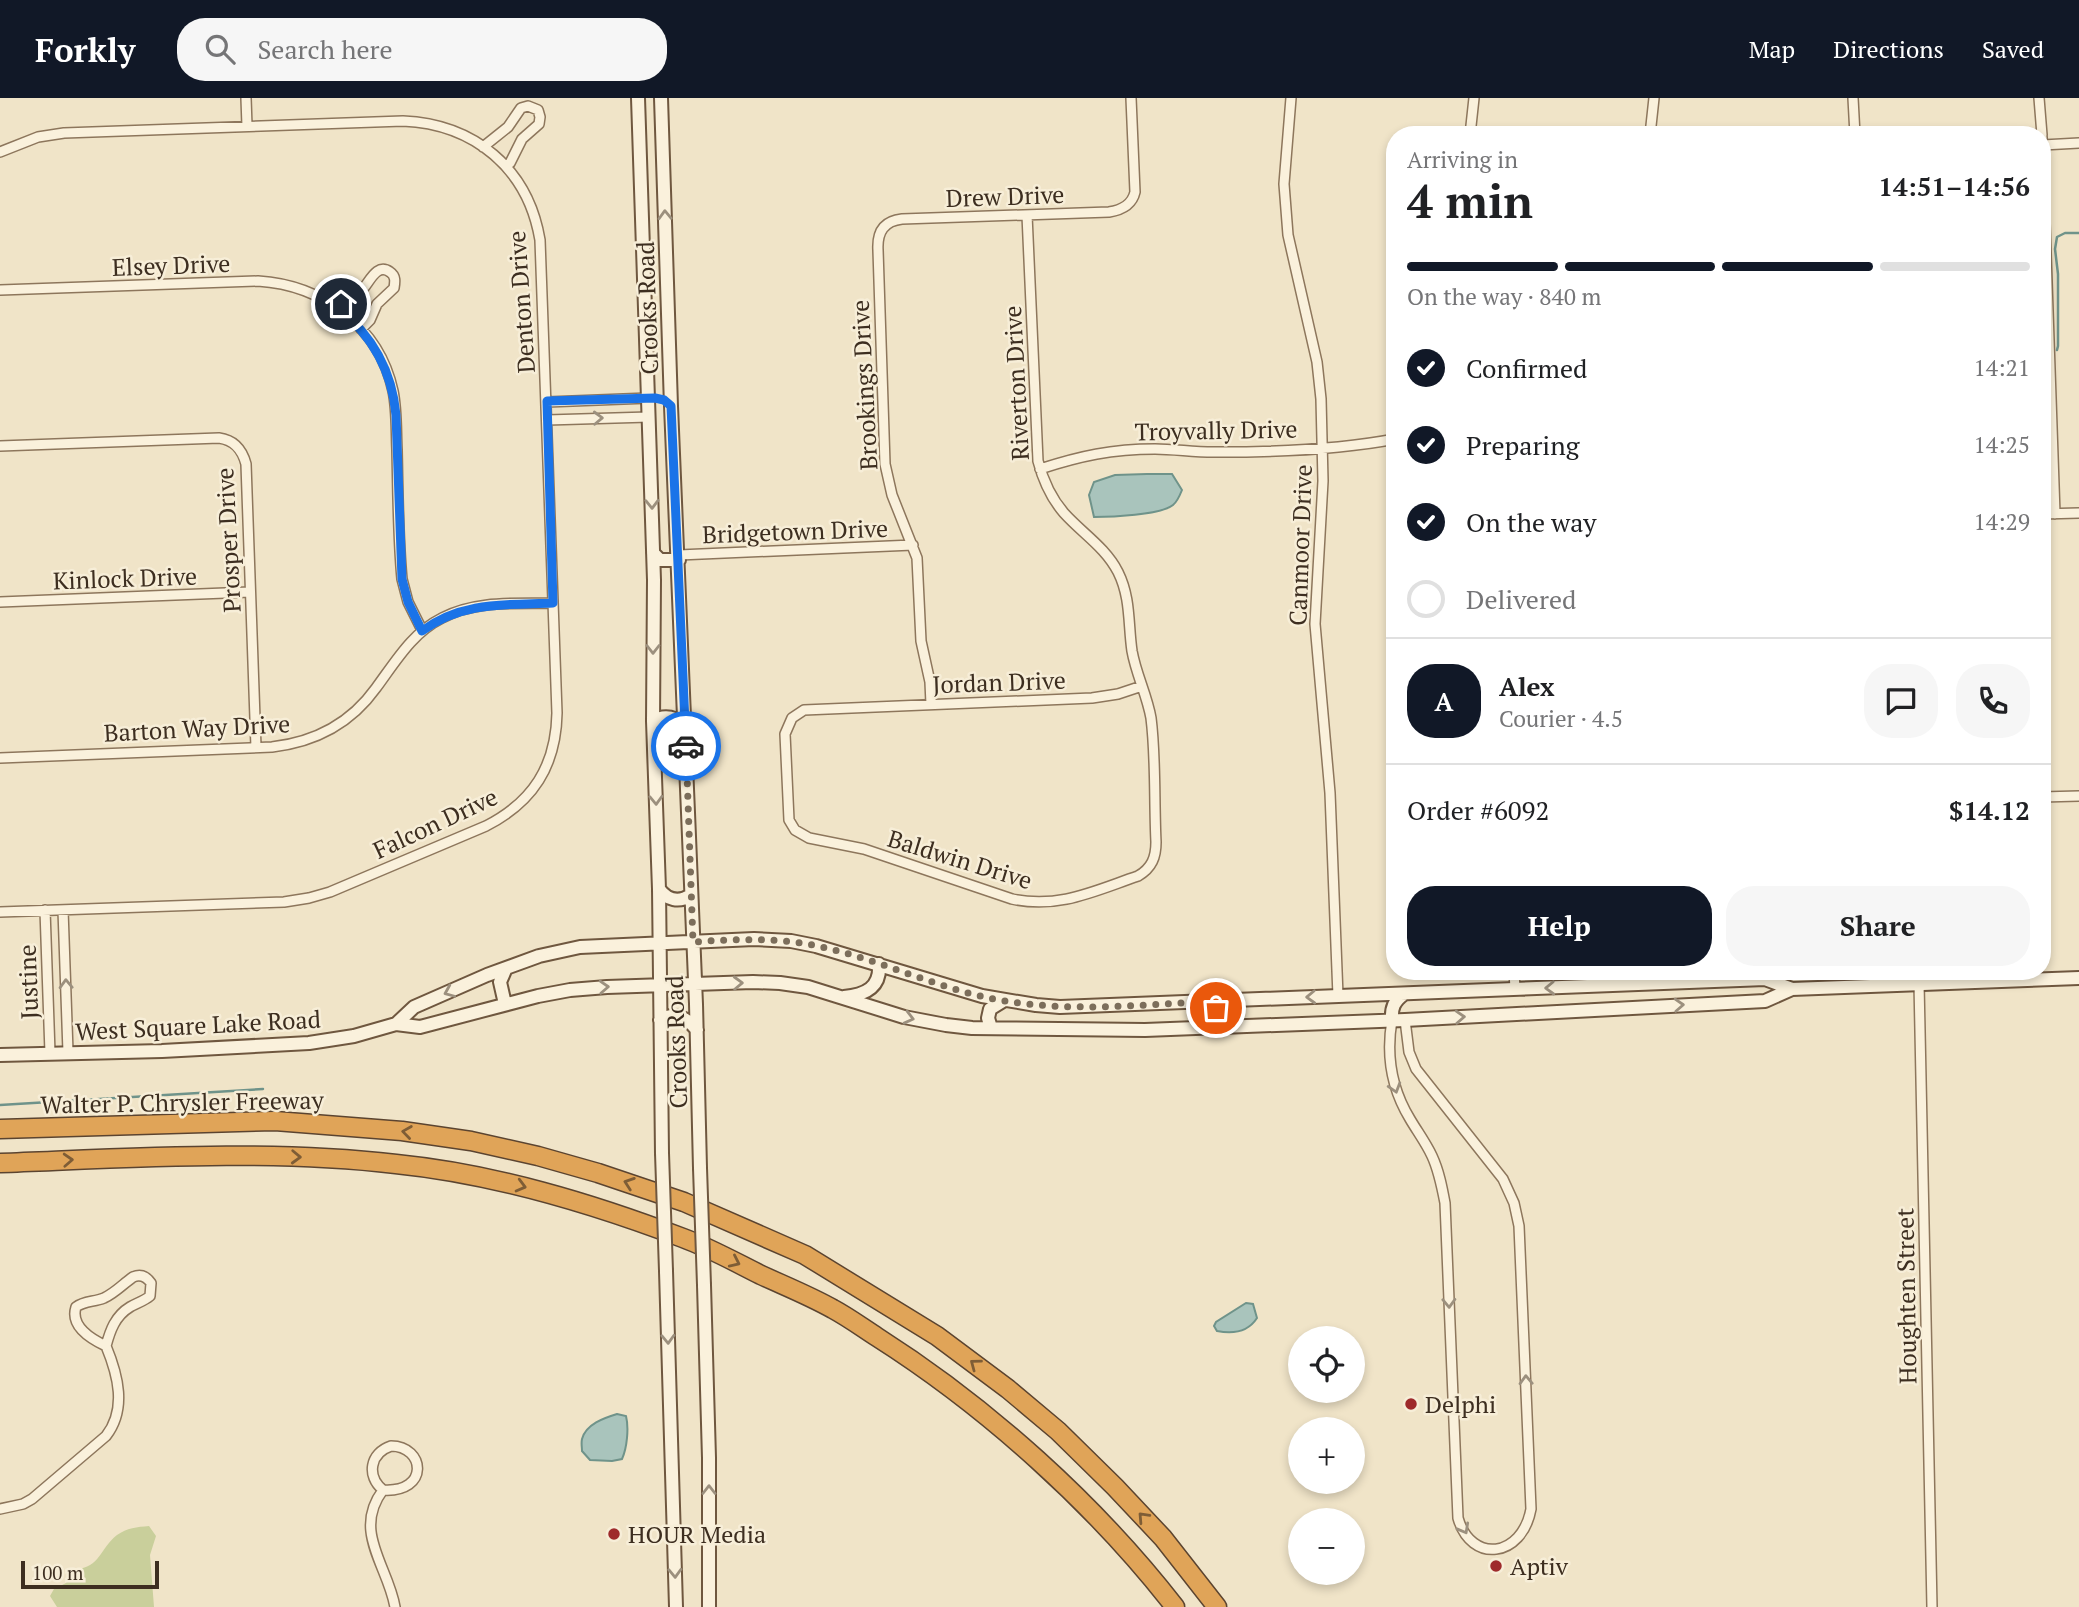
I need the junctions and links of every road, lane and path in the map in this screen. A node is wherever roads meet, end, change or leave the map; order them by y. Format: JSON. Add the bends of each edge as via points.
{"nodes":[{"id":1,"x":246,"y":98,"type":"edge"},
{"id":2,"x":638,"y":98,"type":"edge"},
{"id":3,"x":661,"y":98,"type":"edge"},
{"id":4,"x":1131,"y":98,"type":"edge"},
{"id":5,"x":1291,"y":98,"type":"edge"},
{"id":6,"x":1474,"y":98,"type":"edge"},
{"id":7,"x":1654,"y":98,"type":"edge"},
{"id":8,"x":1853,"y":98,"type":"edge"},
{"id":9,"x":2039,"y":98,"type":"edge"},
{"id":10,"x":247,"y":126,"type":"junction"},
{"id":11,"x":1472,"y":126,"type":"edge"},
{"id":12,"x":1651,"y":126,"type":"edge"},
{"id":13,"x":1855,"y":126,"type":"edge"},
{"id":14,"x":2041,"y":126,"type":"edge"},
{"id":15,"x":2079,"y":143,"type":"edge"},
{"id":16,"x":2051,"y":145,"type":"edge"},
{"id":17,"x":483,"y":147,"type":"junction"},
{"id":18,"x":0,"y":152,"type":"edge"},
{"id":19,"x":506,"y":166,"type":"junction"},
{"id":20,"x":1027,"y":215,"type":"junction"},
{"id":21,"x":883,"y":227,"type":"joint"},
{"id":22,"x":0,"y":290,"type":"edge"},
{"id":23,"x":338,"y":308,"type":"junction"},
{"id":24,"x":361,"y":329,"type":"junction"},
{"id":25,"x":649,"y":398,"type":"junction"},
{"id":26,"x":547,"y":401,"type":"junction"},
{"id":27,"x":671,"y":406,"type":"junction"},
{"id":28,"x":649,"y":417,"type":"junction"},
{"id":29,"x":547,"y":420,"type":"junction"},
{"id":30,"x":1386,"y":440,"type":"edge"},
{"id":31,"x":0,"y":446,"type":"edge"},
{"id":32,"x":1323,"y":448,"type":"junction"},
{"id":33,"x":2051,"y":448,"type":"edge"},
{"id":34,"x":1040,"y":469,"type":"junction"},
{"id":35,"x":2079,"y":513,"type":"edge"},
{"id":36,"x":2051,"y":514,"type":"edge"},
{"id":37,"x":2055,"y":514,"type":"junction"},
{"id":38,"x":913,"y":545,"type":"junction"},
{"id":39,"x":653,"y":552,"type":"junction"},
{"id":40,"x":679,"y":558,"type":"junction"},
{"id":41,"x":250,"y":593,"type":"junction"},
{"id":42,"x":0,"y":601,"type":"edge"},
{"id":43,"x":553,"y":603,"type":"junction"},
{"id":44,"x":422,"y":631,"type":"junction"},
{"id":45,"x":1142,"y":687,"type":"junction"},
{"id":46,"x":931,"y":704,"type":"junction"},
{"id":47,"x":653,"y":721,"type":"junction"},
{"id":48,"x":685,"y":725,"type":"junction"},
{"id":49,"x":256,"y":747,"type":"junction"},
{"id":50,"x":0,"y":758,"type":"edge"},
{"id":51,"x":2079,"y":796,"type":"edge"},
{"id":52,"x":2051,"y":797,"type":"edge"},
{"id":53,"x":795,"y":830,"type":"joint"},
{"id":54,"x":659,"y":889,"type":"junction"},
{"id":55,"x":691,"y":895,"type":"junction"},
{"id":56,"x":45,"y":910,"type":"junction"},
{"id":57,"x":63,"y":910,"type":"junction"},
{"id":58,"x":0,"y":912,"type":"edge"},
{"id":59,"x":693,"y":942,"type":"junction"},
{"id":60,"x":660,"y":943,"type":"junction"},
{"id":61,"x":879,"y":964,"type":"junction"},
{"id":62,"x":506,"y":968,"type":"junction"},
{"id":63,"x":2079,"y":978,"type":"edge"},
{"id":64,"x":2051,"y":979,"type":"edge"},
{"id":65,"x":1514,"y":980,"type":"edge"},
{"id":66,"x":1637,"y":980,"type":"edge"},
{"id":67,"x":1734,"y":980,"type":"edge"},
{"id":68,"x":1768,"y":980,"type":"edge"},
{"id":69,"x":1880,"y":980,"type":"edge"},
{"id":70,"x":1906,"y":980,"type":"edge"},
{"id":71,"x":2026,"y":980,"type":"edge"},
{"id":72,"x":695,"y":984,"type":"junction"},
{"id":73,"x":1919,"y":984,"type":"junction"},
{"id":74,"x":659,"y":985,"type":"junction"},
{"id":75,"x":1514,"y":989,"type":"junction"},
{"id":76,"x":1792,"y":989,"type":"junction"},
{"id":77,"x":1404,"y":993,"type":"junction"},
{"id":78,"x":1338,"y":996,"type":"junction"},
{"id":79,"x":844,"y":998,"type":"junction"},
{"id":80,"x":1003,"y":1001,"type":"junction"},
{"id":81,"x":1212,"y":1001,"type":"junction"},
{"id":82,"x":1728,"y":1002,"type":"junction"},
{"id":83,"x":505,"y":1004,"type":"junction"},
{"id":84,"x":660,"y":1020,"type":"junction"},
{"id":85,"x":1398,"y":1020,"type":"junction"},
{"id":86,"x":396,"y":1024,"type":"junction"},
{"id":87,"x":1206,"y":1027,"type":"junction"},
{"id":88,"x":991,"y":1028,"type":"junction"},
{"id":89,"x":697,"y":1030,"type":"junction"},
{"id":90,"x":68,"y":1052,"type":"junction"},
{"id":91,"x":50,"y":1053,"type":"junction"},
{"id":92,"x":0,"y":1055,"type":"edge"},
{"id":93,"x":0,"y":1129,"type":"edge"},
{"id":94,"x":0,"y":1163,"type":"edge"},
{"id":95,"x":106,"y":1346,"type":"junction"},
{"id":96,"x":383,"y":1490,"type":"junction"},
{"id":97,"x":0,"y":1509,"type":"edge"},
{"id":98,"x":678,"y":1604,"type":"edge"},
{"id":99,"x":707,"y":1606,"type":"edge"},
{"id":100,"x":395,"y":1607,"type":"edge"},
{"id":101,"x":1175,"y":1607,"type":"edge"},
{"id":102,"x":1217,"y":1607,"type":"edge"},
{"id":103,"x":1932,"y":1607,"type":"edge"}],
"edges":[{"from":1,"to":10,"type":"street"},
{"from":2,"to":25,"type":"main road","name":"Crooks Road"},
{"from":27,"to":3,"type":"main road","name":"Crooks Road","one_way":true},
{"from":4,"to":20,"type":"street","name":"Drew Drive","via":[[1135,186],[1128,204],[1116,211]]},
{"from":5,"to":32,"type":"street","name":"Canmoor Drive","via":[[1285,209],[1318,372]]},
{"from":6,"to":11,"type":"street"},
{"from":7,"to":12,"type":"street"},
{"from":8,"to":13,"type":"street"},
{"from":9,"to":14,"type":"street"},
{"from":10,"to":17,"type":"street","name":"Denton Drive","via":[[417,121],[457,131]]},
{"from":10,"to":18,"type":"street","name":"Denton Drive","via":[[51,134]]},
{"from":15,"to":16,"type":"street"},
{"from":17,"to":19,"type":"street","name":"Denton Drive"},
{"from":17,"to":19,"type":"street","via":[[508,127],[521,108],[538,110],[539,124],[522,139]]},
{"from":19,"to":26,"type":"street","name":"Denton Drive","via":[[527,198],[540,240]]},
{"from":20,"to":21,"type":"street","name":"Drew Drive","via":[[902,219]]},
{"from":20,"to":34,"type":"street","name":"Riverton Drive","via":[[1035,440]]},
{"from":21,"to":38,"type":"street","name":"Brookings Drive","via":[[877,242],[885,464],[892,495]]},
{"from":22,"to":23,"type":"street","name":"Elsey Drive","via":[[271,282],[306,290]]},
{"from":23,"to":24,"type":"street","name":"Elsey Drive"},
{"from":23,"to":24,"type":"street","via":[[376,272],[390,272],[394,288]]},
{"from":24,"to":44,"type":"street","name":"Elsey Drive","via":[[378,352],[393,391],[402,579]]},
{"from":25,"to":26,"type":"street"},
{"from":25,"to":27,"type":"main road","via":[[660,398]]},
{"from":25,"to":28,"type":"main road","name":"Crooks Road"},
{"from":26,"to":29,"type":"street","name":"Falcon Drive"},
{"from":27,"to":40,"type":"main road","name":"Crooks Road"},
{"from":29,"to":28,"type":"street","one_way":true},
{"from":28,"to":39,"type":"main road","name":"Crooks Road","one_way":true},
{"from":29,"to":43,"type":"street","name":"Falcon Drive"},
{"from":30,"to":32,"type":"street","name":"Troyvally Drive"},
{"from":31,"to":41,"type":"street","name":"Prosper Drive","via":[[230,441],[240,449],[246,464]]},
{"from":32,"to":34,"type":"street","name":"Troyvally Drive","via":[[1217,453],[1126,450],[1086,455]]},
{"from":32,"to":78,"type":"street","name":"Canmoor Drive","via":[[1315,624],[1330,782]]},
{"from":33,"to":37,"type":"street"},
{"from":34,"to":45,"type":"street","name":"Riverton Drive","via":[[1060,508],[1103,550],[1119,573]]},
{"from":35,"to":37,"type":"street"},
{"from":36,"to":37,"type":"street"},
{"from":38,"to":40,"type":"street","name":"Bridgetown Drive"},
{"from":38,"to":46,"type":"street","name":"Brookings Drive"},
{"from":39,"to":40,"type":"main road","via":[[664,562]]},
{"from":39,"to":47,"type":"main road","name":"Crooks Road","one_way":true},
{"from":40,"to":48,"type":"main road","name":"Crooks Road"},
{"from":41,"to":42,"type":"street","name":"Kinlock Drive"},
{"from":41,"to":49,"type":"street","name":"Prosper Drive"},
{"from":43,"to":44,"type":"street","name":"Barton Way Drive","via":[[467,608]]},
{"from":43,"to":57,"type":"street","name":"Falcon Drive","via":[[554,746],[529,794],[498,820],[330,892],[299,900]]},
{"from":44,"to":49,"type":"street","name":"Barton Way Drive","via":[[348,718],[305,741]]},
{"from":45,"to":46,"type":"street","name":"Jordan Drive","via":[[1092,698]]},
{"from":45,"to":53,"type":"street","name":"Baldwin Drive","via":[[1152,729],[1156,849],[1151,866],[1138,876],[1071,898],[1028,902],[864,849],[808,838]]},
{"from":46,"to":53,"type":"street","name":"Jordan Drive","via":[[808,709],[795,715],[785,739],[788,816]]},
{"from":47,"to":48,"type":"main road","via":[[665,716]]},
{"from":47,"to":54,"type":"main road","name":"Crooks Road","one_way":true},
{"from":48,"to":55,"type":"main road","name":"Crooks Road"},
{"from":49,"to":50,"type":"street","name":"Barton Way Drive"},
{"from":51,"to":52,"type":"street"},
{"from":54,"to":55,"type":"main road","via":[[675,900]]},
{"from":54,"to":60,"type":"main road","name":"Crooks Road"},
{"from":55,"to":59,"type":"main road","name":"Crooks Road"},
{"from":56,"to":57,"type":"street","name":"Falcon Drive"},
{"from":56,"to":58,"type":"street","name":"Falcon Drive"},
{"from":56,"to":91,"type":"street","name":"Justine"},
{"from":90,"to":57,"type":"street","name":"Justine","one_way":true},
{"from":59,"to":60,"type":"main road","name":"West Square Lake Road"},
{"from":59,"to":61,"type":"main road","name":"West Square Lake Road","via":[[791,941]]},
{"from":59,"to":72,"type":"main road","name":"Crooks Road"},
{"from":60,"to":62,"type":"main road","name":"West Square Lake Road","via":[[580,947]]},
{"from":60,"to":74,"type":"main road","name":"Crooks Road"},
{"from":61,"to":79,"type":"main road","via":[[874,986]]},
{"from":61,"to":80,"type":"main road","name":"West Square Lake Road"},
{"from":62,"to":83,"type":"main road","via":[[500,982]]},
{"from":62,"to":86,"type":"main road","name":"West Square Lake Road","one_way":true,"via":[[414,1007]]},
{"from":63,"to":64,"type":"main road","name":"West Square Lake Road"},
{"from":65,"to":75,"type":"street"},
{"from":66,"to":75,"type":"main road","name":"West Square Lake Road","one_way":true},
{"from":67,"to":82,"type":"main road","via":[[1736,992]]},
{"from":68,"to":76,"type":"main road","name":"West Square Lake Road"},
{"from":69,"to":76,"type":"main road","name":"West Square Lake Road"},
{"from":70,"to":73,"type":"main road","name":"West Square Lake Road"},
{"from":71,"to":73,"type":"main road","name":"West Square Lake Road"},
{"from":72,"to":74,"type":"main road","name":"West Square Lake Road"},
{"from":72,"to":79,"type":"main road","name":"West Square Lake Road","one_way":true,"via":[[780,983]]},
{"from":72,"to":89,"type":"main road","name":"Crooks Road"},
{"from":73,"to":103,"type":"street","name":"Houghten Street"},
{"from":83,"to":74,"type":"main road","name":"West Square Lake Road","one_way":true,"via":[[570,990]]},
{"from":74,"to":84,"type":"main road","name":"Crooks Road"},
{"from":75,"to":77,"type":"main road","name":"West Square Lake Road"},
{"from":76,"to":82,"type":"main road","name":"West Square Lake Road","via":[[1765,1001]]},
{"from":77,"to":78,"type":"main road","name":"West Square Lake Road"},
{"from":77,"to":85,"type":"main road","via":[[1394,1002],[1392,1011]]},
{"from":78,"to":81,"type":"main road","name":"West Square Lake Road","one_way":true},
{"from":79,"to":88,"type":"main road","name":"West Square Lake Road","one_way":true,"via":[[918,1020]]},
{"from":80,"to":81,"type":"main road","name":"West Square Lake Road","via":[[1074,1007]]},
{"from":80,"to":88,"type":"main road","via":[[990,1009]]},
{"from":81,"to":87,"type":"main road","via":[[1215,1018]]},
{"from":85,"to":82,"type":"main road","name":"West Square Lake Road","one_way":true},
{"from":83,"to":86,"type":"main road","name":"West Square Lake Road","via":[[420,1027]]},
{"from":84,"to":89,"type":"main road","via":[[682,1017]]},
{"from":84,"to":98,"type":"main road","name":"Crooks Road","one_way":true,"bridge":true},
{"from":85,"to":85,"type":"street","one_way":true,"via":[[1389,1039],[1395,1090],[1432,1157],[1445,1203],[1458,1518],[1472,1541],[1488,1548],[1507,1548],[1521,1536],[1531,1509],[1519,1226],[1503,1179],[1416,1069]]},
{"from":85,"to":87,"type":"main road","name":"West Square Lake Road"},
{"from":86,"to":90,"type":"main road","name":"West Square Lake Road","via":[[354,1036],[291,1045]]},
{"from":87,"to":88,"type":"main road","name":"West Square Lake Road"},
{"from":99,"to":89,"type":"main road","name":"Crooks Road","one_way":true,"bridge":true,"via":[[709,1469]]},
{"from":90,"to":91,"type":"main road","name":"West Square Lake Road"},
{"from":91,"to":92,"type":"main road","name":"West Square Lake Road"},
{"from":102,"to":93,"type":"highway","name":"Walter P. Chrysler Freeway","one_way":true,"via":[[1163,1538],[1115,1487],[1009,1389],[937,1336],[805,1255],[684,1202],[538,1156],[402,1131],[275,1121]]},
{"from":94,"to":101,"type":"highway","one_way":true,"via":[[254,1155],[399,1164],[504,1182],[686,1239],[833,1309],[917,1362],[1052,1474]]},
{"from":95,"to":95,"type":"street","via":[[119,1316],[150,1296],[151,1283],[145,1277],[132,1277],[106,1297],[76,1307],[76,1322],[90,1338]]},
{"from":95,"to":97,"type":"street","via":[[118,1385],[112,1428],[32,1499]]},
{"from":96,"to":96,"type":"street","via":[[400,1490],[415,1478],[416,1461],[404,1448],[386,1447],[376,1457],[372,1470],[376,1485]]},
{"from":96,"to":100,"type":"street","via":[[376,1499],[370,1531]]}]}
